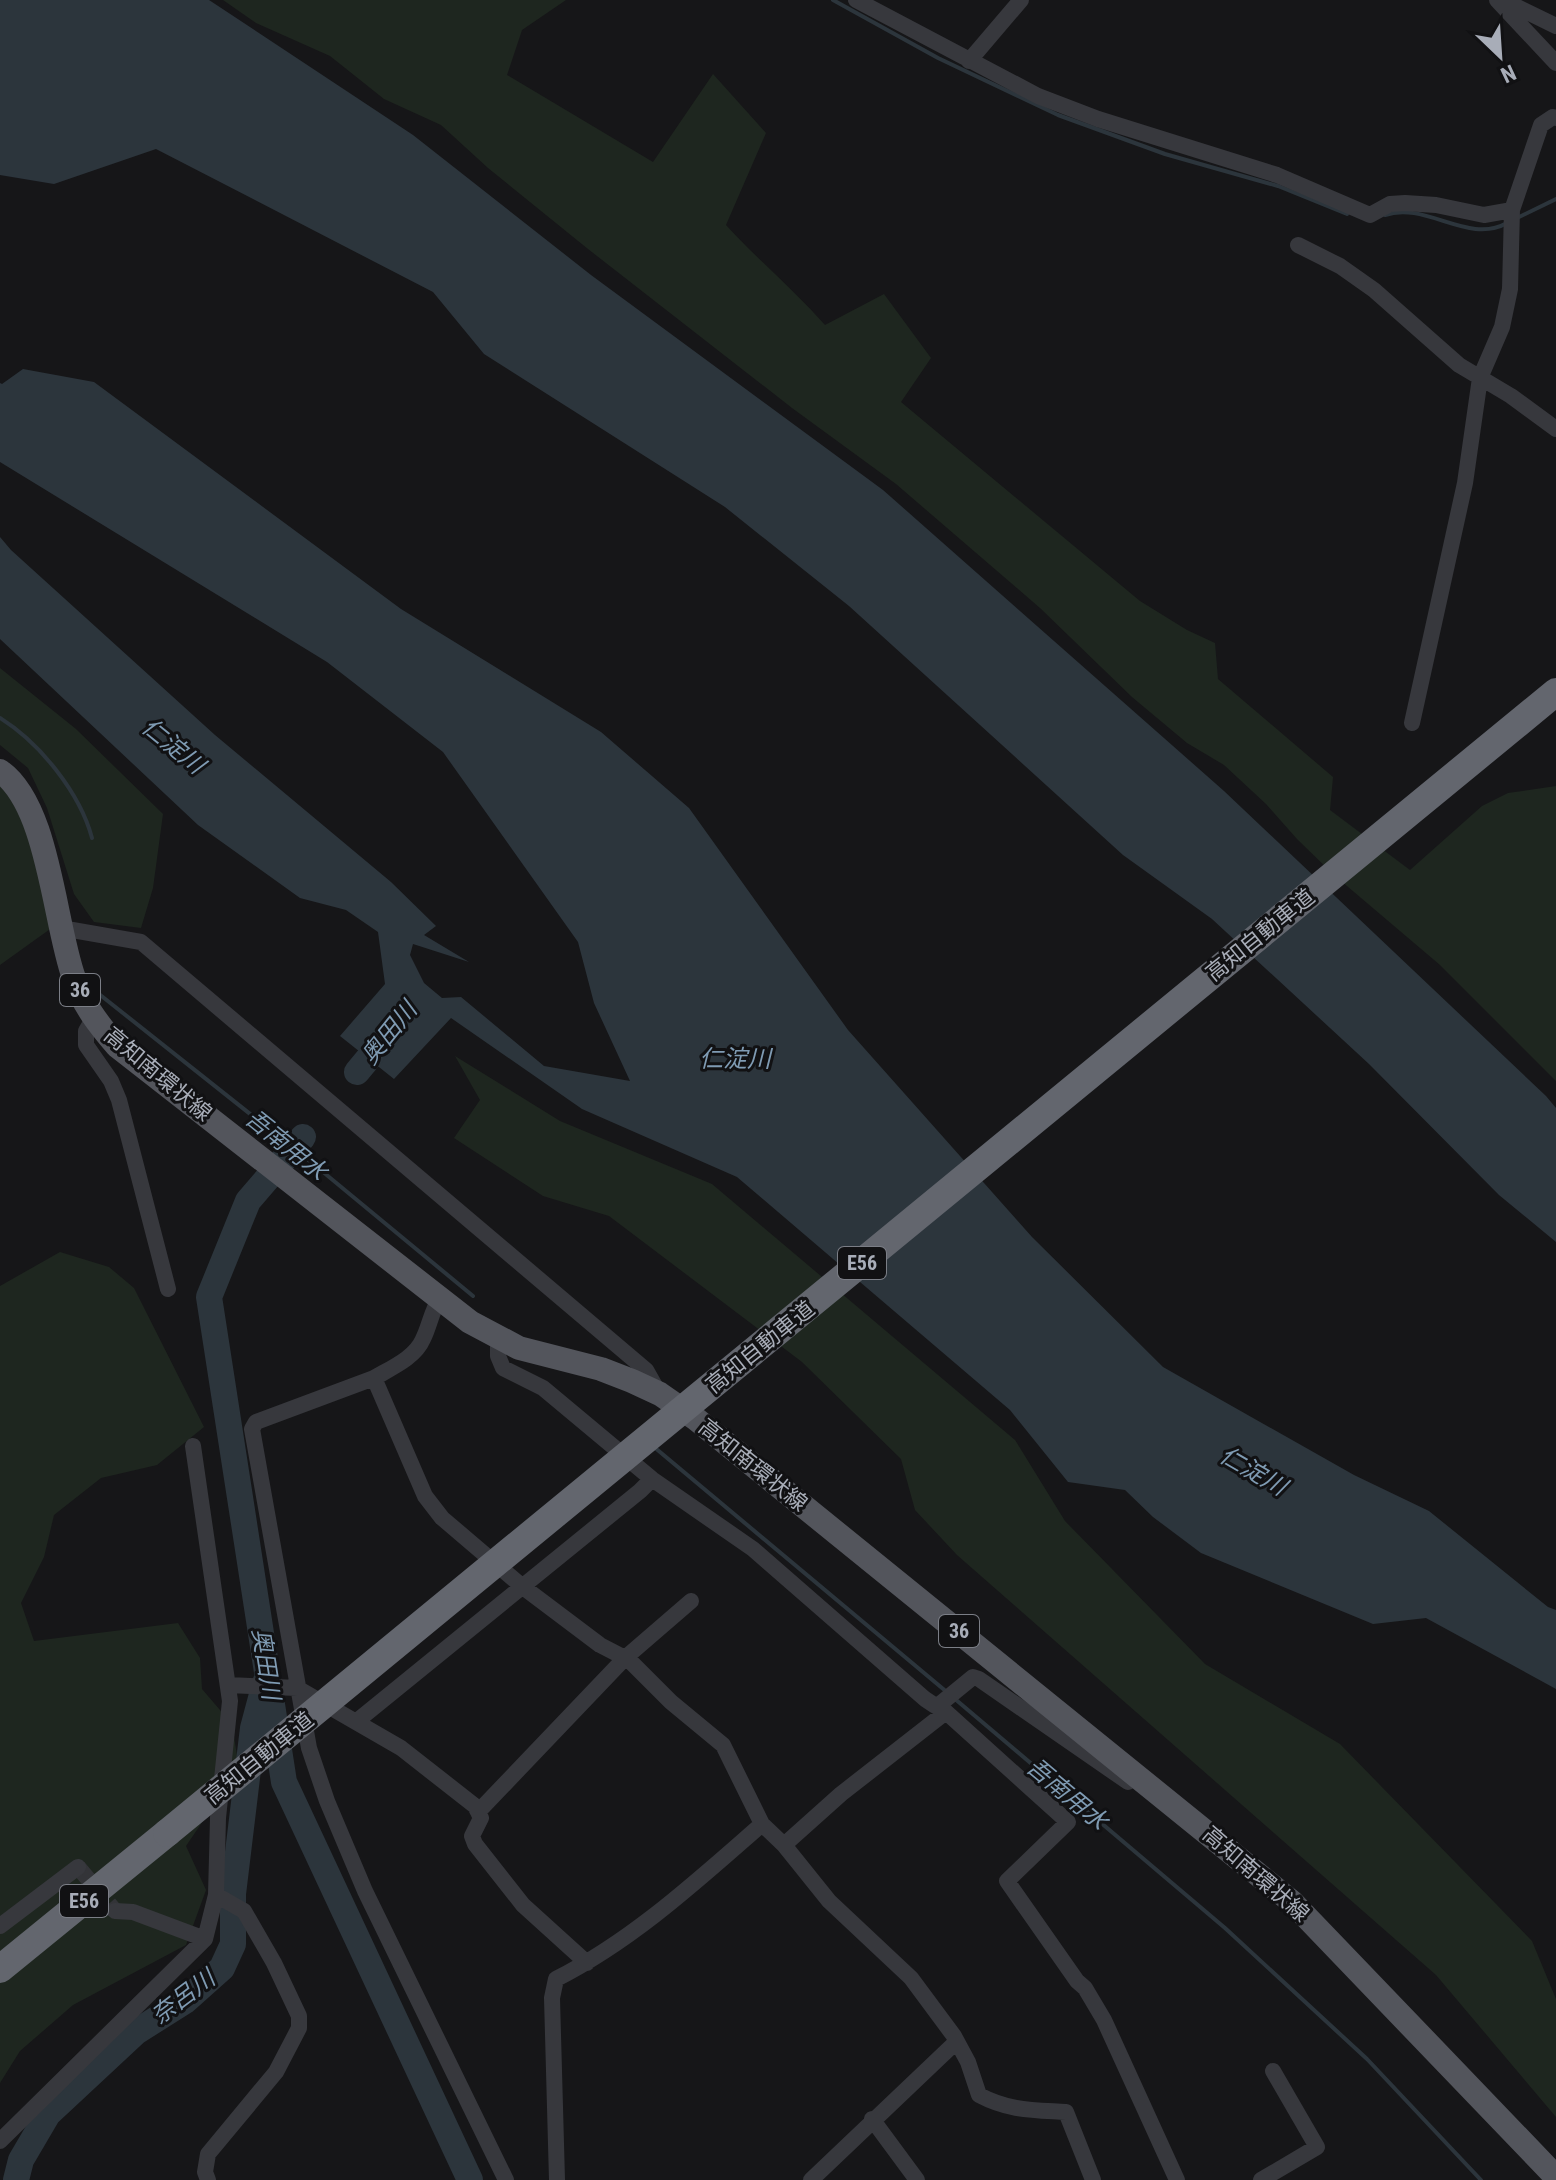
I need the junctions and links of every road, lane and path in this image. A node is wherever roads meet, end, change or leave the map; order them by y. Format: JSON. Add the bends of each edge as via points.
{"nodes":[{"id":1,"x":856,"y":0,"type":"edge"},
{"id":2,"x":1021,"y":0,"type":"edge"},
{"id":3,"x":1498,"y":1,"type":"edge"},
{"id":4,"x":1556,"y":26,"type":"edge"},
{"id":5,"x":969,"y":61,"type":"junction"},
{"id":6,"x":1556,"y":63,"type":"edge"},
{"id":7,"x":1556,"y":118,"type":"edge"},
{"id":8,"x":1512,"y":210,"type":"junction"},
{"id":9,"x":1298,"y":245,"type":"dead end"},
{"id":10,"x":1480,"y":378,"type":"junction"},
{"id":11,"x":1556,"y":429,"type":"edge"},
{"id":12,"x":1556,"y":692,"type":"edge"},
{"id":13,"x":1412,"y":723,"type":"dead end"},
{"id":14,"x":0,"y":771,"type":"edge"},
{"id":15,"x":61,"y":928,"type":"junction"},
{"id":16,"x":93,"y":1019,"type":"junction"},
{"id":17,"x":168,"y":1289,"type":"dead end"},
{"id":18,"x":440,"y":1298,"type":"junction"},
{"id":19,"x":498,"y":1339,"type":"junction"},
{"id":20,"x":374,"y":1378,"type":"junction"},
{"id":21,"x":660,"y":1394,"type":"junction"},
{"id":22,"x":193,"y":1446,"type":"dead end"},
{"id":23,"x":652,"y":1479,"type":"junction"},
{"id":24,"x":523,"y":1587,"type":"junction"},
{"id":25,"x":691,"y":1601,"type":"dead end"},
{"id":26,"x":625,"y":1658,"type":"junction"},
{"id":27,"x":228,"y":1685,"type":"junction"},
{"id":28,"x":297,"y":1688,"type":"junction"},
{"id":29,"x":940,"y":1707,"type":"junction"},
{"id":30,"x":357,"y":1721,"type":"junction"},
{"id":31,"x":224,"y":1759,"type":"junction"},
{"id":32,"x":240,"y":1783,"type":"dead end"},
{"id":33,"x":478,"y":1812,"type":"junction"},
{"id":34,"x":762,"y":1824,"type":"junction"},
{"id":35,"x":784,"y":1845,"type":"junction"},
{"id":36,"x":1243,"y":1861,"type":"junction"},
{"id":37,"x":78,"y":1867,"type":"dead end"},
{"id":38,"x":216,"y":1895,"type":"junction"},
{"id":39,"x":115,"y":1911,"type":"tunnel mouth"},
{"id":40,"x":0,"y":1926,"type":"edge"},
{"id":41,"x":205,"y":1939,"type":"junction"},
{"id":42,"x":587,"y":1963,"type":"junction"},
{"id":43,"x":0,"y":1969,"type":"edge"},
{"id":44,"x":955,"y":2043,"type":"junction"},
{"id":45,"x":1273,"y":2071,"type":"dead end"},
{"id":46,"x":872,"y":2119,"type":"junction"},
{"id":47,"x":0,"y":2141,"type":"edge"},
{"id":48,"x":1556,"y":2177,"type":"edge"},
{"id":49,"x":208,"y":2180,"type":"edge"},
{"id":50,"x":506,"y":2180,"type":"edge"},
{"id":51,"x":557,"y":2180,"type":"edge"},
{"id":52,"x":811,"y":2180,"type":"edge"},
{"id":53,"x":917,"y":2180,"type":"edge"},
{"id":54,"x":1093,"y":2180,"type":"edge"},
{"id":55,"x":1177,"y":2180,"type":"edge"},
{"id":56,"x":1261,"y":2180,"type":"edge"}],
"edges":[{"from":1,"to":5,"type":"street"},
{"from":2,"to":5,"type":"street"},
{"from":3,"to":4,"type":"street"},
{"from":3,"to":6,"type":"street"},
{"from":5,"to":8,"type":"street","via":[[1038,96],[1277,175],[1370,215],[1405,203],[1484,215]]},
{"from":7,"to":8,"type":"street","via":[[1541,125]]},
{"from":8,"to":10,"type":"street","via":[[1510,289],[1502,327]]},
{"from":9,"to":10,"type":"street","via":[[1374,290]]},
{"from":10,"to":11,"type":"street"},
{"from":10,"to":13,"type":"street","via":[[1465,483]]},
{"from":12,"to":43,"type":"highway","name":"高知自動車道","number":"E56","bridge":true},
{"from":14,"to":15,"type":"main road","name":"高知南環状線","number":"36","via":[[28,804]]},
{"from":15,"to":16,"type":"main road","name":"高知南環状線","number":"36","via":[[74,978]]},
{"from":15,"to":21,"type":"street","via":[[141,942],[646,1370]]},
{"from":16,"to":17,"type":"street","via":[[86,1045],[119,1100]]},
{"from":16,"to":18,"type":"main road","name":"高知南環状線","number":"36","via":[[117,1046]]},
{"from":18,"to":19,"type":"main road","name":"高知南環状線","number":"36"},
{"from":18,"to":20,"type":"street","via":[[423,1341],[411,1356]]},
{"from":19,"to":21,"type":"main road","name":"高知南環状線","number":"36","via":[[601,1369]]},
{"from":19,"to":23,"type":"street","via":[[503,1368],[543,1388]]},
{"from":20,"to":24,"type":"street","via":[[425,1496],[442,1518]]},
{"from":20,"to":28,"type":"street","via":[[256,1422],[252,1429]]},
{"from":21,"to":36,"type":"main road","name":"高知南環状線","number":"36"},
{"from":22,"to":27,"type":"street"},
{"from":23,"to":24,"type":"street"},
{"from":23,"to":29,"type":"street","via":[[753,1549]]},
{"from":24,"to":26,"type":"street"},
{"from":24,"to":30,"type":"street"},
{"from":25,"to":26,"type":"street"},
{"from":26,"to":33,"type":"street"},
{"from":26,"to":34,"type":"street","via":[[723,1745]]},
{"from":27,"to":28,"type":"street"},
{"from":27,"to":31,"type":"street"},
{"from":28,"to":30,"type":"street"},
{"from":28,"to":50,"type":"street","via":[[309,1748],[342,1841]]},
{"from":29,"to":35,"type":"street"},
{"from":29,"to":36,"type":"street","via":[[973,1677],[991,1686]]},
{"from":29,"to":55,"type":"street","via":[[1068,1822],[1007,1881],[1104,2020]]},
{"from":30,"to":33,"type":"street","via":[[401,1748]]},
{"from":31,"to":32,"type":"street"},
{"from":31,"to":38,"type":"street"},
{"from":33,"to":42,"type":"street","via":[[475,1844],[523,1905]]},
{"from":34,"to":35,"type":"street"},
{"from":34,"to":42,"type":"street","via":[[649,1920]]},
{"from":35,"to":44,"type":"street","via":[[829,1901],[911,1978]]},
{"from":36,"to":48,"type":"main road","name":"高知南環状線","number":"36","via":[[1292,1902]]},
{"from":37,"to":40,"type":"street"},
{"from":38,"to":41,"type":"street"},
{"from":38,"to":49,"type":"street","via":[[244,1911],[299,2016],[299,2028],[276,2072],[208,2154]]},
{"from":39,"to":41,"type":"street","via":[[133,1912]]},
{"from":41,"to":47,"type":"street"},
{"from":42,"to":51,"type":"street","via":[[556,1979],[552,1998]]},
{"from":44,"to":46,"type":"street"},
{"from":44,"to":54,"type":"street","via":[[979,2095],[1009,2108],[1066,2112]]},
{"from":45,"to":56,"type":"street","via":[[1317,2147]]},
{"from":46,"to":52,"type":"street"},
{"from":46,"to":53,"type":"street"}]}
